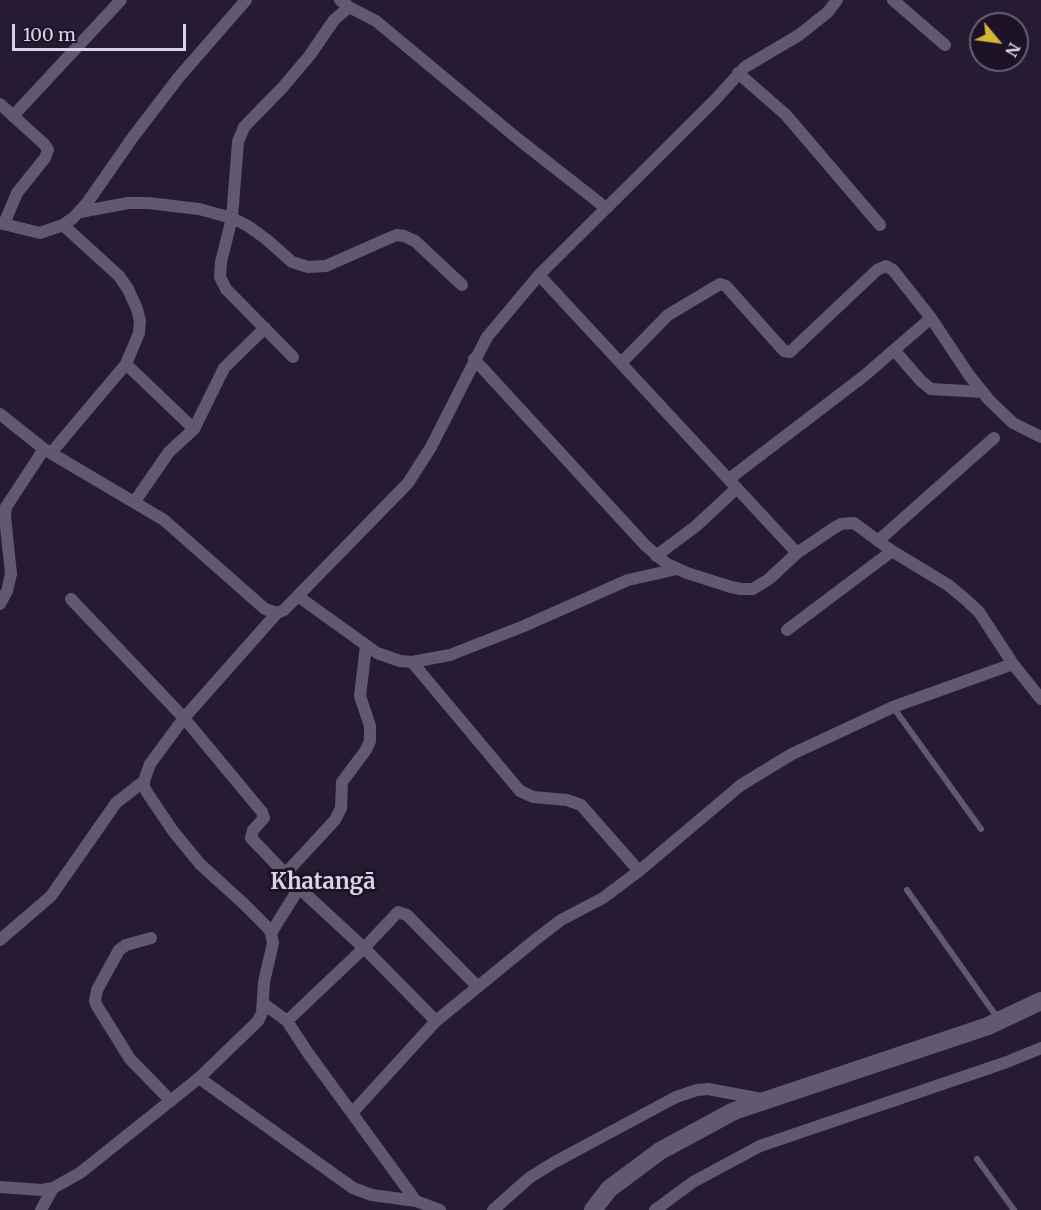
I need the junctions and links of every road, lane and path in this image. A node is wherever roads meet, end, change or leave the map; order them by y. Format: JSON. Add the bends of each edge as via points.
{"nodes":[{"id":1,"x":121,"y":0,"type":"edge"},
{"id":2,"x":246,"y":0,"type":"edge"},
{"id":3,"x":837,"y":0,"type":"edge"},
{"id":4,"x":893,"y":0,"type":"edge"},
{"id":5,"x":344,"y":4,"type":"edge"},
{"id":6,"x":945,"y":45,"type":"dead end"},
{"id":7,"x":738,"y":73,"type":"junction"},
{"id":8,"x":0,"y":104,"type":"edge"},
{"id":9,"x":13,"y":116,"type":"junction"},
{"id":10,"x":606,"y":208,"type":"junction"},
{"id":11,"x":80,"y":212,"type":"junction"},
{"id":12,"x":232,"y":218,"type":"junction"},
{"id":13,"x":2,"y":224,"type":"edge"},
{"id":14,"x":63,"y":225,"type":"junction"},
{"id":15,"x":880,"y":225,"type":"dead end"},
{"id":16,"x":539,"y":275,"type":"junction"},
{"id":17,"x":462,"y":285,"type":"dead end"},
{"id":18,"x":931,"y":318,"type":"junction"},
{"id":19,"x":265,"y":328,"type":"junction"},
{"id":20,"x":895,"y":351,"type":"junction"},
{"id":21,"x":293,"y":357,"type":"dead end"},
{"id":22,"x":474,"y":359,"type":"junction"},
{"id":23,"x":621,"y":363,"type":"junction"},
{"id":24,"x":126,"y":364,"type":"junction"},
{"id":25,"x":983,"y":392,"type":"junction"},
{"id":26,"x":0,"y":414,"type":"edge"},
{"id":27,"x":194,"y":429,"type":"junction"},
{"id":28,"x":1041,"y":437,"type":"edge"},
{"id":29,"x":994,"y":438,"type":"dead end"},
{"id":30,"x":47,"y":451,"type":"junction"},
{"id":31,"x":733,"y":484,"type":"junction"},
{"id":32,"x":135,"y":501,"type":"junction"},
{"id":33,"x":879,"y":540,"type":"junction"},
{"id":34,"x":892,"y":551,"type":"junction"},
{"id":35,"x":797,"y":553,"type":"junction"},
{"id":36,"x":656,"y":556,"type":"junction"},
{"id":37,"x":676,"y":569,"type":"junction"},
{"id":38,"x":298,"y":597,"type":"junction"},
{"id":39,"x":71,"y":599,"type":"dead end"},
{"id":40,"x":0,"y":604,"type":"edge"},
{"id":41,"x":277,"y":613,"type":"junction"},
{"id":42,"x":787,"y":630,"type":"dead end"},
{"id":43,"x":366,"y":646,"type":"junction"},
{"id":44,"x":412,"y":663,"type":"junction"},
{"id":45,"x":1012,"y":664,"type":"junction"},
{"id":46,"x":1041,"y":699,"type":"edge"},
{"id":47,"x":893,"y":707,"type":"junction"},
{"id":48,"x":184,"y":718,"type":"junction"},
{"id":49,"x":144,"y":780,"type":"junction"},
{"id":50,"x":981,"y":829,"type":"dead end"},
{"id":51,"x":639,"y":871,"type":"junction"},
{"id":52,"x":285,"y":874,"type":"junction"},
{"id":53,"x":299,"y":888,"type":"junction"},
{"id":54,"x":907,"y":890,"type":"dead end"},
{"id":55,"x":271,"y":933,"type":"junction"},
{"id":56,"x":151,"y":938,"type":"dead end"},
{"id":57,"x":0,"y":940,"type":"edge"},
{"id":58,"x":364,"y":948,"type":"junction"},
{"id":59,"x":478,"y":987,"type":"junction"},
{"id":60,"x":1041,"y":1001,"type":"edge"},
{"id":61,"x":264,"y":1004,"type":"junction"},
{"id":62,"x":999,"y":1020,"type":"junction"},
{"id":63,"x":287,"y":1021,"type":"junction"},
{"id":64,"x":436,"y":1021,"type":"junction"},
{"id":65,"x":1041,"y":1047,"type":"edge"},
{"id":66,"x":199,"y":1078,"type":"junction"},
{"id":67,"x":766,"y":1100,"type":"junction"},
{"id":68,"x":171,"y":1101,"type":"junction"},
{"id":69,"x":351,"y":1113,"type":"junction"},
{"id":70,"x":977,"y":1159,"type":"dead end"},
{"id":71,"x":0,"y":1187,"type":"edge"},
{"id":72,"x":53,"y":1188,"type":"junction"},
{"id":73,"x":416,"y":1201,"type":"junction"},
{"id":74,"x":41,"y":1210,"type":"edge"},
{"id":75,"x":440,"y":1210,"type":"edge"},
{"id":76,"x":493,"y":1210,"type":"edge"},
{"id":77,"x":593,"y":1210,"type":"edge"},
{"id":78,"x":655,"y":1210,"type":"edge"},
{"id":79,"x":1014,"y":1210,"type":"edge"}],
"edges":[{"from":1,"to":9,"type":"street"},
{"from":2,"to":11,"type":"street","via":[[178,77]]},
{"from":3,"to":7,"type":"street","via":[[799,35]]},
{"from":4,"to":6,"type":"street"},
{"from":5,"to":10,"type":"street","via":[[375,21]]},
{"from":5,"to":12,"type":"street","via":[[300,67],[240,134]]},
{"from":7,"to":10,"type":"street"},
{"from":7,"to":15,"type":"street","via":[[786,115]]},
{"from":8,"to":9,"type":"street"},
{"from":9,"to":13,"type":"street","via":[[48,150],[17,193]]},
{"from":10,"to":16,"type":"street"},
{"from":11,"to":12,"type":"street","via":[[148,203],[199,209]]},
{"from":11,"to":14,"type":"street"},
{"from":12,"to":17,"type":"street","via":[[258,232],[292,262],[308,267],[326,266],[387,239],[404,236],[415,241]]},
{"from":12,"to":19,"type":"street","via":[[220,277],[226,289]]},
{"from":13,"to":14,"type":"street","via":[[40,233]]},
{"from":14,"to":24,"type":"street","via":[[106,262],[128,289],[137,309],[139,327]]},
{"from":16,"to":22,"type":"street","via":[[487,337]]},
{"from":16,"to":23,"type":"street"},
{"from":18,"to":20,"type":"street"},
{"from":18,"to":23,"type":"street","via":[[886,266],[787,352],[720,284],[668,315]]},
{"from":18,"to":25,"type":"street"},
{"from":19,"to":21,"type":"street"},
{"from":19,"to":27,"type":"street","via":[[224,368]]},
{"from":20,"to":25,"type":"street","via":[[931,388]]},
{"from":20,"to":31,"type":"street"},
{"from":22,"to":36,"type":"street"},
{"from":22,"to":38,"type":"street","via":[[408,483]]},
{"from":23,"to":31,"type":"street"},
{"from":24,"to":27,"type":"street"},
{"from":24,"to":30,"type":"street"},
{"from":25,"to":28,"type":"street","via":[[1013,423]]},
{"from":26,"to":30,"type":"street"},
{"from":27,"to":32,"type":"street","via":[[169,452]]},
{"from":29,"to":33,"type":"street"},
{"from":30,"to":32,"type":"street"},
{"from":30,"to":40,"type":"street","via":[[6,507],[11,573]]},
{"from":31,"to":35,"type":"street"},
{"from":31,"to":36,"type":"street","via":[[696,526]]},
{"from":32,"to":41,"type":"street","via":[[182,533],[257,602]]},
{"from":33,"to":34,"type":"street"},
{"from":33,"to":35,"type":"street","via":[[861,527],[841,524]]},
{"from":34,"to":42,"type":"street"},
{"from":34,"to":45,"type":"street","via":[[948,585],[979,612]]},
{"from":35,"to":37,"type":"street","via":[[769,579],[747,590]]},
{"from":36,"to":37,"type":"street"},
{"from":37,"to":44,"type":"street","via":[[628,580],[460,651]]},
{"from":38,"to":41,"type":"street"},
{"from":38,"to":43,"type":"street"},
{"from":39,"to":48,"type":"street"},
{"from":41,"to":48,"type":"street"},
{"from":43,"to":44,"type":"street"},
{"from":43,"to":52,"type":"street","via":[[360,696],[370,726],[370,741],[342,782],[335,820]]},
{"from":44,"to":51,"type":"street","via":[[520,791],[581,805]]},
{"from":45,"to":46,"type":"street"},
{"from":45,"to":47,"type":"street"},
{"from":47,"to":50,"type":"lane"},
{"from":47,"to":51,"type":"street","via":[[792,754],[741,785]]},
{"from":48,"to":49,"type":"street","via":[[150,764]]},
{"from":48,"to":52,"type":"street","via":[[263,814],[251,838]]},
{"from":49,"to":55,"type":"street","via":[[148,794],[200,864]]},
{"from":49,"to":57,"type":"street","via":[[116,803],[51,896]]},
{"from":51,"to":59,"type":"street","via":[[603,898],[548,929]]},
{"from":52,"to":53,"type":"street"},
{"from":53,"to":55,"type":"street"},
{"from":53,"to":58,"type":"street"},
{"from":54,"to":62,"type":"lane"},
{"from":55,"to":61,"type":"street"},
{"from":56,"to":68,"type":"street","via":[[119,950],[97,990],[96,1001],[130,1059]]},
{"from":58,"to":59,"type":"street","via":[[396,914],[404,913]]},
{"from":58,"to":63,"type":"street"},
{"from":58,"to":64,"type":"street"},
{"from":59,"to":64,"type":"street"},
{"from":60,"to":62,"type":"main road"},
{"from":61,"to":63,"type":"street"},
{"from":61,"to":66,"type":"street","via":[[258,1021]]},
{"from":62,"to":67,"type":"main road"},
{"from":63,"to":69,"type":"street"},
{"from":64,"to":69,"type":"street"},
{"from":65,"to":78,"type":"street","via":[[760,1146],[693,1182]]},
{"from":66,"to":68,"type":"street"},
{"from":66,"to":73,"type":"street","via":[[353,1188],[372,1196]]},
{"from":67,"to":76,"type":"street","via":[[708,1089],[676,1097],[553,1163]]},
{"from":67,"to":77,"type":"main road","via":[[734,1111],[660,1151],[609,1189]]},
{"from":68,"to":72,"type":"street","via":[[80,1173]]},
{"from":69,"to":73,"type":"street"},
{"from":70,"to":79,"type":"lane"},
{"from":71,"to":72,"type":"street"},
{"from":72,"to":74,"type":"street"},
{"from":73,"to":75,"type":"street"}]}
